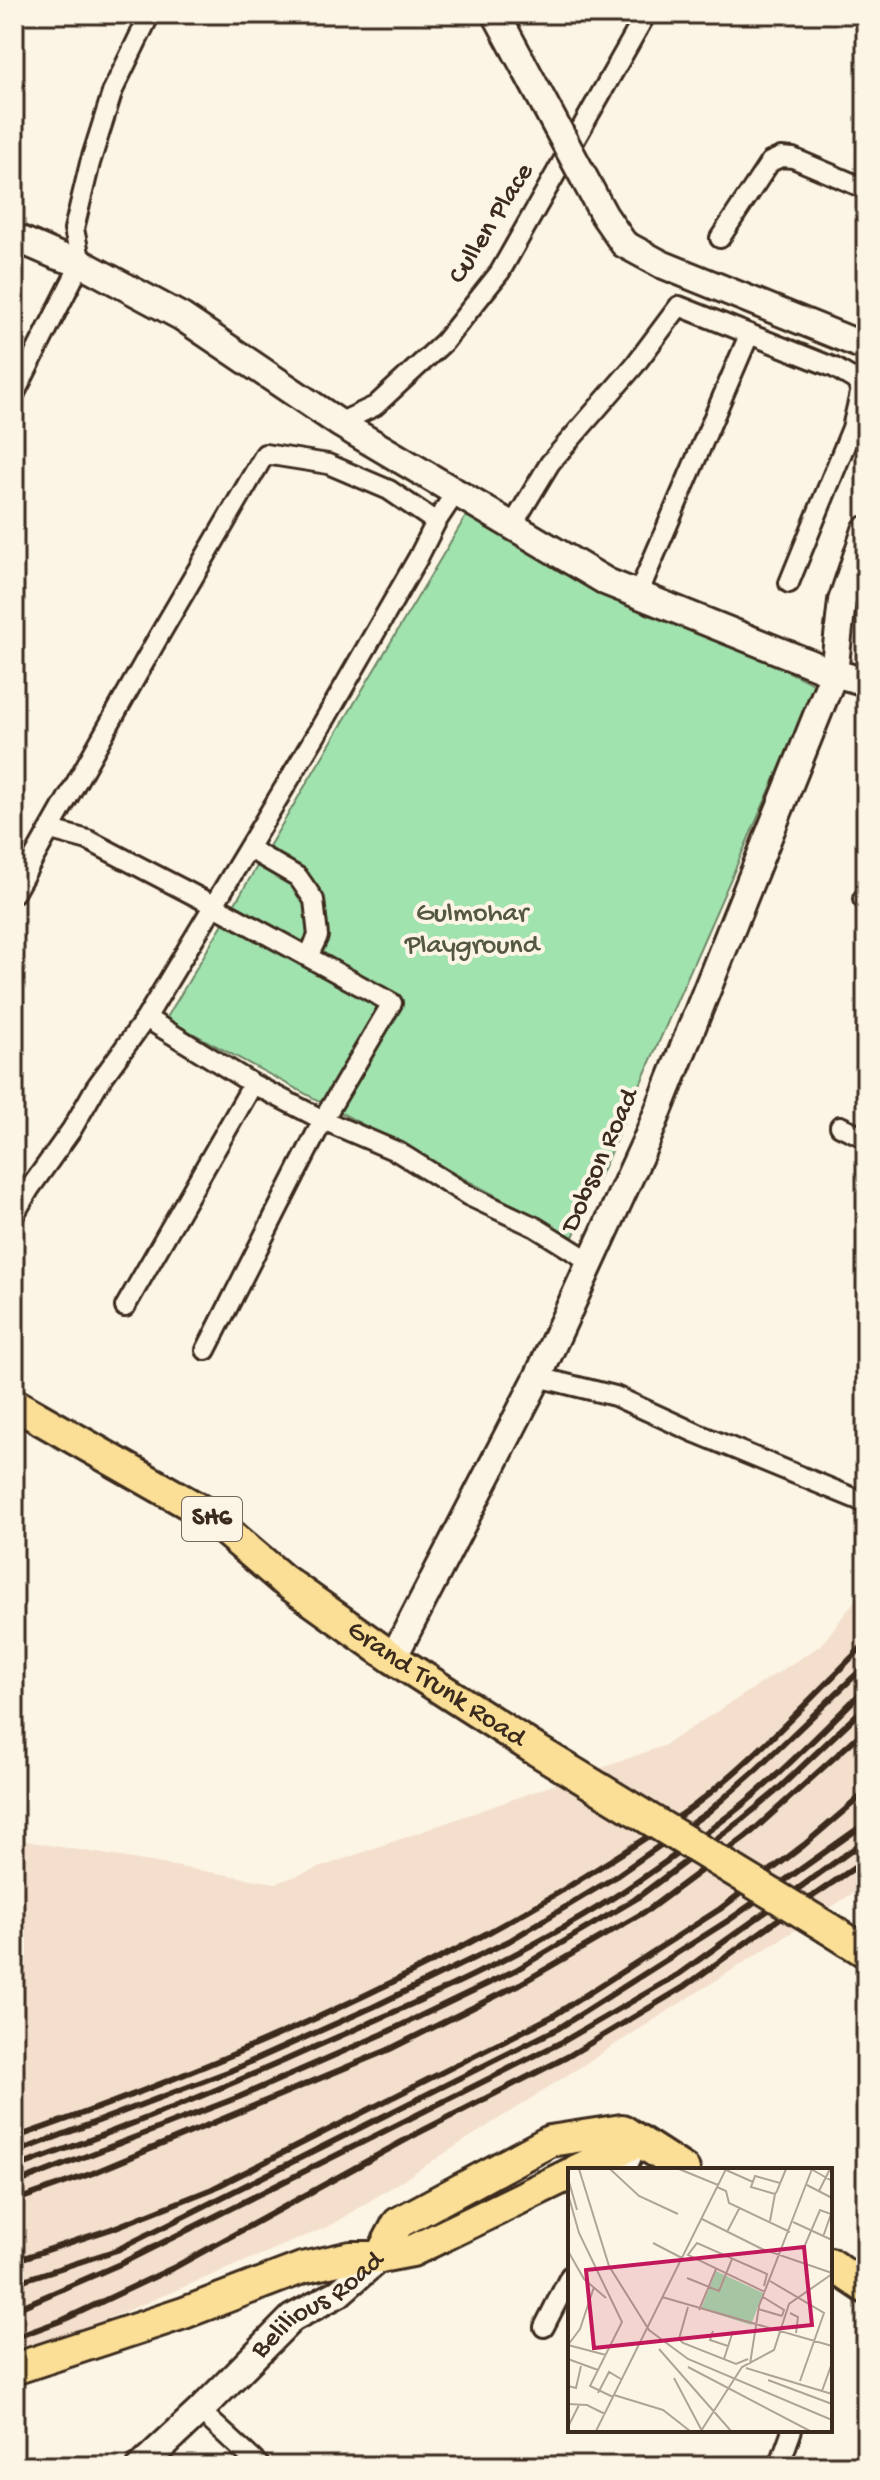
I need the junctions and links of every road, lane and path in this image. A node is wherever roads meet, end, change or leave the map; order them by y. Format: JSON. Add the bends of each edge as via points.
{"nodes":[{"id":1,"x":150,"y":14,"type":"edge"},
{"id":2,"x":496,"y":14,"type":"edge"},
{"id":3,"x":646,"y":14,"type":"edge"},
{"id":4,"x":866,"y":189,"type":"edge"},
{"id":5,"x":14,"y":237,"type":"edge"},
{"id":6,"x":720,"y":238,"type":"dead end"},
{"id":7,"x":81,"y":263,"type":"junction"},
{"id":8,"x":749,"y":335,"type":"junction"},
{"id":9,"x":866,"y":347,"type":"edge"},
{"id":10,"x":14,"y":395,"type":"edge"},
{"id":11,"x":339,"y":423,"type":"junction"},
{"id":12,"x":456,"y":492,"type":"junction"},
{"id":13,"x":436,"y":522,"type":"junction"},
{"id":14,"x":512,"y":526,"type":"junction"},
{"id":15,"x":866,"y":530,"type":"edge"},
{"id":16,"x":789,"y":583,"type":"dead end"},
{"id":17,"x":638,"y":594,"type":"junction"},
{"id":18,"x":834,"y":673,"type":"junction"},
{"id":19,"x":866,"y":682,"type":"edge"},
{"id":20,"x":51,"y":830,"type":"junction"},
{"id":21,"x":248,"y":848,"type":"junction"},
{"id":22,"x":14,"y":893,"type":"edge"},
{"id":23,"x":213,"y":905,"type":"junction"},
{"id":24,"x":308,"y":957,"type":"junction"},
{"id":25,"x":146,"y":1018,"type":"junction"},
{"id":26,"x":253,"y":1084,"type":"junction"},
{"id":27,"x":323,"y":1120,"type":"junction"},
{"id":28,"x":840,"y":1126,"type":"dead end"},
{"id":29,"x":866,"y":1138,"type":"edge"},
{"id":30,"x":14,"y":1215,"type":"edge"},
{"id":31,"x":591,"y":1262,"type":"junction"},
{"id":32,"x":125,"y":1307,"type":"dead end"},
{"id":33,"x":206,"y":1350,"type":"dead end"},
{"id":34,"x":538,"y":1377,"type":"junction"},
{"id":35,"x":14,"y":1404,"type":"edge"},
{"id":36,"x":866,"y":1503,"type":"edge"},
{"id":37,"x":393,"y":1658,"type":"junction"},
{"id":38,"x":866,"y":1952,"type":"edge"},
{"id":39,"x":639,"y":2141,"type":"junction"},
{"id":40,"x":581,"y":2168,"type":"edge"},
{"id":41,"x":627,"y":2168,"type":"edge"},
{"id":42,"x":681,"y":2168,"type":"edge"},
{"id":43,"x":568,"y":2175,"type":"edge"},
{"id":44,"x":380,"y":2257,"type":"junction"},
{"id":45,"x":832,"y":2265,"type":"edge"},
{"id":46,"x":568,"y":2280,"type":"edge"},
{"id":47,"x":866,"y":2288,"type":"edge"},
{"id":48,"x":544,"y":2327,"type":"dead end"},
{"id":49,"x":14,"y":2369,"type":"edge"},
{"id":50,"x":200,"y":2411,"type":"junction"},
{"id":51,"x":791,"y":2432,"type":"edge"},
{"id":52,"x":141,"y":2466,"type":"edge"},
{"id":53,"x":260,"y":2466,"type":"edge"},
{"id":54,"x":779,"y":2466,"type":"edge"}],
"edges":[{"from":1,"to":7,"type":"street","via":[[113,90],[90,163],[74,229]]},
{"from":2,"to":9,"type":"main road","bridge":true,"via":[[624,244]]},
{"from":3,"to":11,"type":"street","name":"Cullen Place","via":[[500,272],[444,342],[375,406]]},
{"from":4,"to":6,"type":"street","via":[[781,157],[770,162]]},
{"from":5,"to":7,"type":"main road"},
{"from":7,"to":10,"type":"street"},
{"from":7,"to":11,"type":"main road","via":[[182,317]]},
{"from":8,"to":14,"type":"street","via":[[679,306],[550,463]]},
{"from":8,"to":16,"type":"street","via":[[835,368],[861,389],[852,428]]},
{"from":8,"to":17,"type":"street"},
{"from":11,"to":12,"type":"main road"},
{"from":12,"to":13,"type":"street"},
{"from":12,"to":14,"type":"main road"},
{"from":13,"to":20,"type":"street","via":[[389,490],[328,464],[265,454]]},
{"from":13,"to":21,"type":"street"},
{"from":14,"to":17,"type":"main road","via":[[607,582]]},
{"from":15,"to":18,"type":"main road","name":"Dobson Road","via":[[842,601]]},
{"from":17,"to":18,"type":"main road"},
{"from":18,"to":19,"type":"main road"},
{"from":18,"to":31,"type":"main road","name":"Dobson Road","via":[[647,1139]]},
{"from":20,"to":22,"type":"street"},
{"from":20,"to":23,"type":"street","via":[[88,840]]},
{"from":21,"to":23,"type":"street"},
{"from":21,"to":24,"type":"street","via":[[298,877],[314,900],[318,936]]},
{"from":23,"to":24,"type":"street"},
{"from":23,"to":25,"type":"street"},
{"from":24,"to":27,"type":"street","via":[[392,1003]]},
{"from":25,"to":26,"type":"street"},
{"from":25,"to":30,"type":"street"},
{"from":26,"to":27,"type":"street"},
{"from":26,"to":32,"type":"street"},
{"from":27,"to":31,"type":"street","via":[[398,1152]]},
{"from":27,"to":33,"type":"street"},
{"from":28,"to":29,"type":"street"},
{"from":31,"to":34,"type":"main road","name":"Dobson Road"},
{"from":34,"to":36,"type":"street","via":[[615,1396]]},
{"from":34,"to":37,"type":"main road","name":"Dobson Road"},
{"from":35,"to":37,"type":"main road","name":"Grand Trunk Road","number":"SH6","via":[[205,1513],[282,1579]]},
{"from":37,"to":38,"type":"main road","name":"Grand Trunk Road","number":"SH6","bridge":true},
{"from":39,"to":40,"type":"main road"},
{"from":39,"to":41,"type":"street"},
{"from":39,"to":42,"type":"main road"},
{"from":39,"to":44,"type":"main road","via":[[622,2130],[550,2141],[398,2223]]},
{"from":43,"to":44,"type":"main road","name":"Belilious Road","via":[[412,2251]]},
{"from":44,"to":49,"type":"main road","via":[[351,2257],[302,2268]]},
{"from":44,"to":50,"type":"main road","name":"Belilious Road","via":[[339,2293],[292,2318]]},
{"from":45,"to":47,"type":"main road"},
{"from":46,"to":48,"type":"street"},
{"from":50,"to":52,"type":"main road","name":"Belilious Road"},
{"from":50,"to":53,"type":"street"},
{"from":51,"to":54,"type":"street"}]}
